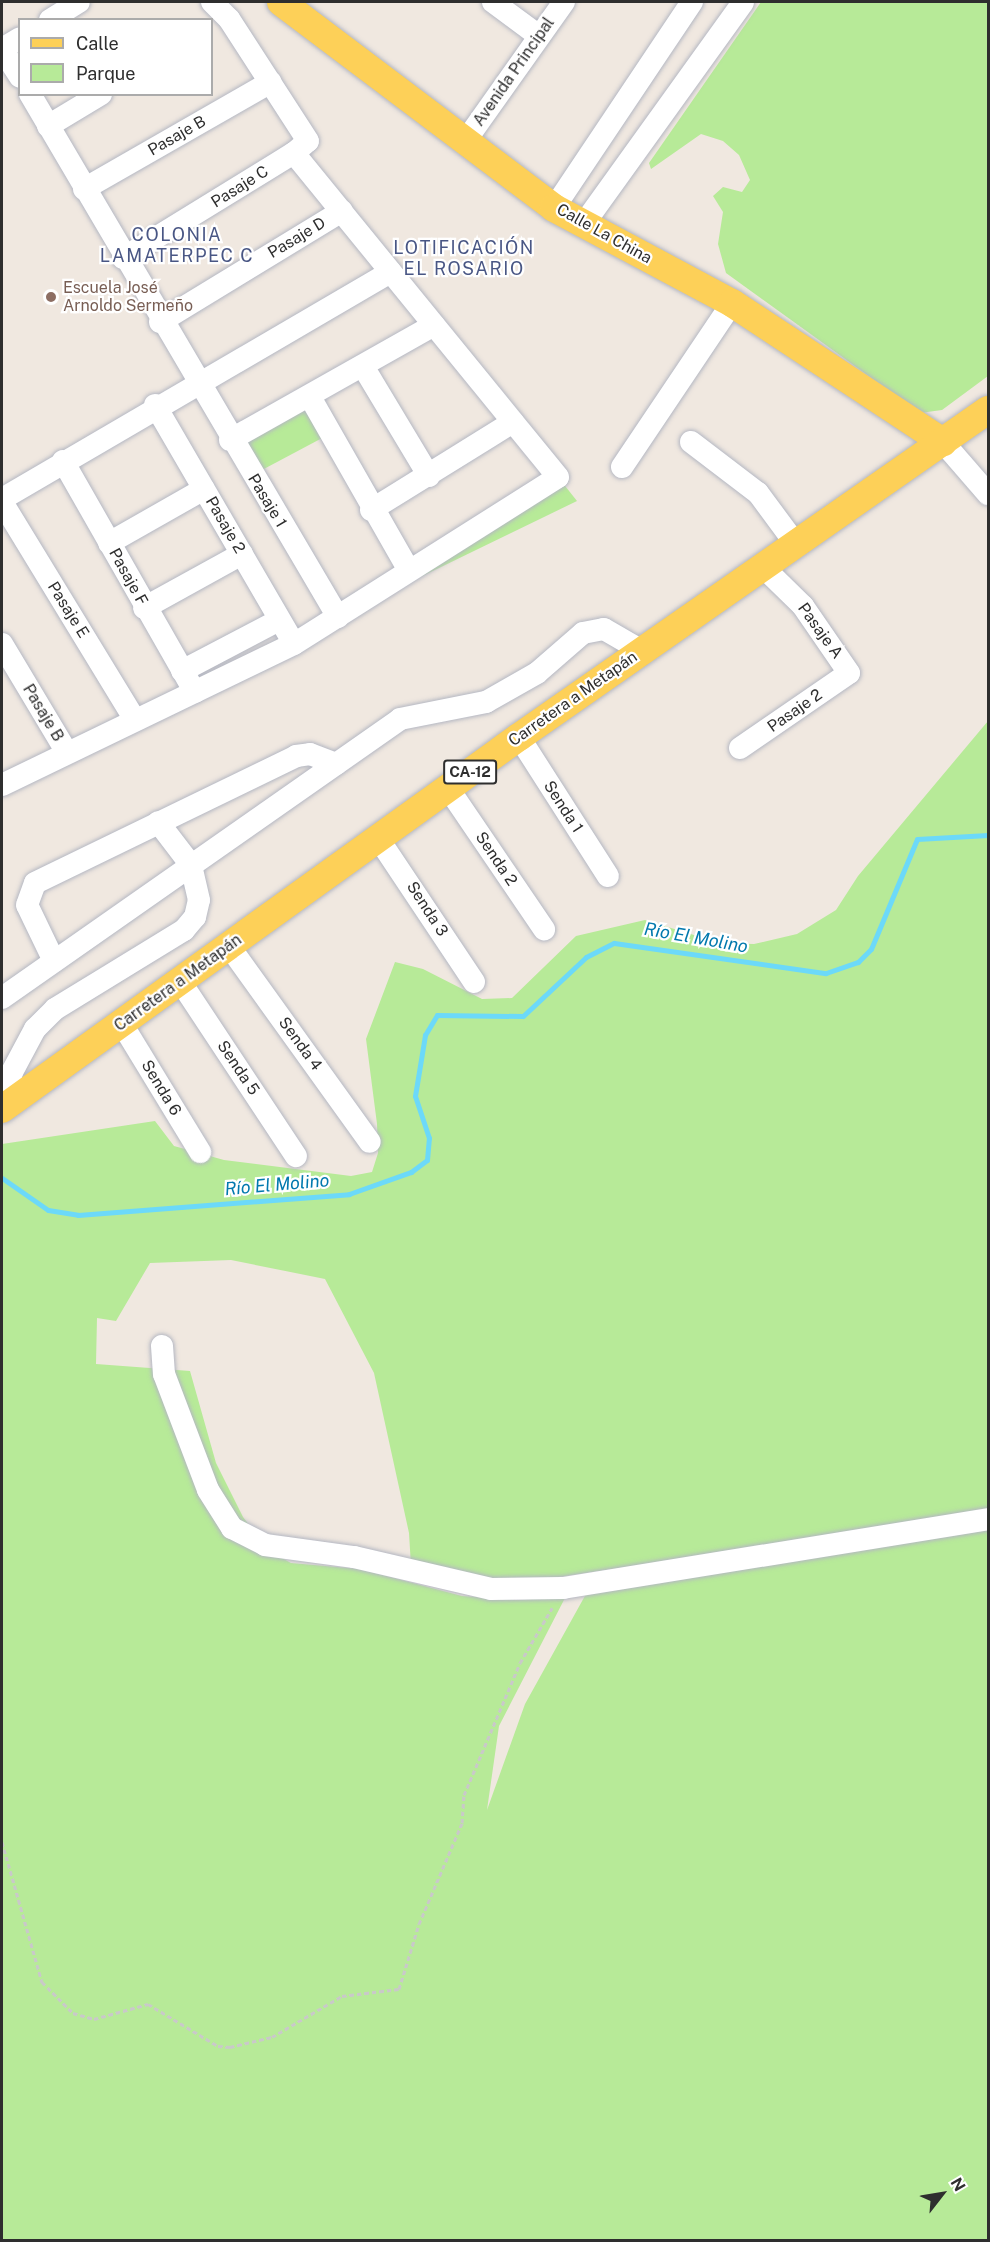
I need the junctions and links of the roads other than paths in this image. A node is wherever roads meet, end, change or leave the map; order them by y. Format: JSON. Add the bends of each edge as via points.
{"nodes":[{"id":1,"x":79,"y":2,"type":"edge"},
{"id":2,"x":212,"y":2,"type":"edge"},
{"id":3,"x":281,"y":2,"type":"edge"},
{"id":4,"x":493,"y":2,"type":"edge"},
{"id":5,"x":564,"y":2,"type":"edge"},
{"id":6,"x":692,"y":2,"type":"edge"},
{"id":7,"x":743,"y":2,"type":"edge"},
{"id":8,"x":53,"y":18,"type":"edge"},
{"id":9,"x":220,"y":24,"type":"edge"},
{"id":10,"x":539,"y":36,"type":"junction"},
{"id":11,"x":8,"y":45,"type":"edge"},
{"id":12,"x":18,"y":72,"type":"edge"},
{"id":13,"x":271,"y":82,"type":"junction"},
{"id":14,"x":31,"y":96,"type":"edge"},
{"id":15,"x":98,"y":96,"type":"edge"},
{"id":16,"x":48,"y":126,"type":"junction"},
{"id":17,"x":464,"y":143,"type":"junction"},
{"id":18,"x":294,"y":153,"type":"junction"},
{"id":19,"x":84,"y":189,"type":"junction"},
{"id":20,"x":554,"y":208,"type":"junction"},
{"id":21,"x":342,"y":211,"type":"junction"},
{"id":22,"x":583,"y":225,"type":"junction"},
{"id":23,"x":123,"y":258,"type":"junction"},
{"id":24,"x":390,"y":272,"type":"junction"},
{"id":25,"x":732,"y":303,"type":"junction"},
{"id":26,"x":160,"y":322,"type":"junction"},
{"id":27,"x":434,"y":325,"type":"junction"},
{"id":28,"x":364,"y":368,"type":"junction"},
{"id":29,"x":196,"y":385,"type":"junction"},
{"id":30,"x":310,"y":397,"type":"junction"},
{"id":31,"x":155,"y":405,"type":"junction"},
{"id":32,"x":988,"y":410,"type":"edge"},
{"id":33,"x":513,"y":422,"type":"junction"},
{"id":34,"x":230,"y":440,"type":"junction"},
{"id":35,"x":692,"y":442,"type":"dead end"},
{"id":36,"x":943,"y":442,"type":"junction"},
{"id":37,"x":63,"y":461,"type":"junction"},
{"id":38,"x":622,"y":467,"type":"dead end"},
{"id":39,"x":429,"y":476,"type":"junction"},
{"id":40,"x":204,"y":489,"type":"junction"},
{"id":41,"x":4,"y":493,"type":"edge"},
{"id":42,"x":988,"y":494,"type":"edge"},
{"id":43,"x":371,"y":510,"type":"junction"},
{"id":44,"x":109,"y":543,"type":"junction"},
{"id":45,"x":795,"y":543,"type":"junction"},
{"id":46,"x":242,"y":554,"type":"junction"},
{"id":47,"x":762,"y":566,"type":"junction"},
{"id":48,"x":408,"y":569,"type":"junction"},
{"id":49,"x":144,"y":608,"type":"junction"},
{"id":50,"x":338,"y":617,"type":"junction"},
{"id":51,"x":279,"y":620,"type":"junction"},
{"id":52,"x":2,"y":644,"type":"edge"},
{"id":53,"x":294,"y":644,"type":"junction"},
{"id":54,"x":642,"y":651,"type":"junction"},
{"id":55,"x":182,"y":671,"type":"junction"},
{"id":56,"x":849,"y":673,"type":"joint"},
{"id":57,"x":195,"y":692,"type":"junction"},
{"id":58,"x":134,"y":718,"type":"junction"},
{"id":59,"x":519,"y":737,"type":"junction"},
{"id":60,"x":740,"y":748,"type":"dead end"},
{"id":61,"x":66,"y":751,"type":"junction"},
{"id":62,"x":336,"y":764,"type":"junction"},
{"id":63,"x":2,"y":785,"type":"edge"},
{"id":64,"x":448,"y":788,"type":"junction"},
{"id":65,"x":158,"y":822,"type":"junction"},
{"id":66,"x":378,"y":838,"type":"junction"},
{"id":67,"x":191,"y":865,"type":"junction"},
{"id":68,"x":608,"y":876,"type":"dead end"},
{"id":69,"x":544,"y":929,"type":"dead end"},
{"id":70,"x":229,"y":946,"type":"junction"},
{"id":71,"x":54,"y":962,"type":"junction"},
{"id":72,"x":180,"y":981,"type":"junction"},
{"id":73,"x":474,"y":982,"type":"dead end"},
{"id":74,"x":2,"y":998,"type":"edge"},
{"id":75,"x":122,"y":1024,"type":"junction"},
{"id":76,"x":2,"y":1108,"type":"edge"},
{"id":77,"x":370,"y":1142,"type":"dead end"},
{"id":78,"x":200,"y":1152,"type":"dead end"},
{"id":79,"x":296,"y":1156,"type":"dead end"},
{"id":80,"x":162,"y":1346,"type":"dead end"},
{"id":81,"x":988,"y":1519,"type":"edge"}],
"edges":[{"from":1,"to":8,"type":"street"},
{"from":2,"to":9,"type":"street"},
{"from":3,"to":17,"type":"main road","name":"Calle La China"},
{"from":4,"to":10,"type":"street"},
{"from":5,"to":10,"type":"street","name":"Avenida Principal"},
{"from":6,"to":20,"type":"street"},
{"from":7,"to":22,"type":"street"},
{"from":9,"to":13,"type":"street"},
{"from":10,"to":17,"type":"street","name":"Avenida Principal"},
{"from":11,"to":12,"type":"street"},
{"from":13,"to":18,"type":"street","via":[[308,141]]},
{"from":13,"to":19,"type":"street","name":"Pasaje B"},
{"from":14,"to":16,"type":"street","name":"Pasaje 1"},
{"from":15,"to":16,"type":"street"},
{"from":16,"to":19,"type":"street","name":"Pasaje 1"},
{"from":17,"to":20,"type":"main road","name":"Calle La China"},
{"from":18,"to":21,"type":"street"},
{"from":18,"to":23,"type":"street","name":"Pasaje C"},
{"from":19,"to":23,"type":"street","name":"Pasaje 1"},
{"from":20,"to":22,"type":"main road","name":"Calle La China"},
{"from":21,"to":24,"type":"street"},
{"from":21,"to":26,"type":"street","name":"Pasaje D"},
{"from":22,"to":25,"type":"main road","name":"Calle La China"},
{"from":23,"to":26,"type":"street","name":"Pasaje 1"},
{"from":24,"to":27,"type":"street"},
{"from":24,"to":29,"type":"street"},
{"from":25,"to":36,"type":"main road","name":"Calle La China"},
{"from":25,"to":38,"type":"street"},
{"from":26,"to":29,"type":"street","name":"Pasaje 1"},
{"from":27,"to":28,"type":"street"},
{"from":27,"to":33,"type":"street"},
{"from":28,"to":30,"type":"street"},
{"from":28,"to":39,"type":"street"},
{"from":29,"to":31,"type":"street"},
{"from":29,"to":34,"type":"street","name":"Pasaje 1"},
{"from":30,"to":34,"type":"street"},
{"from":30,"to":43,"type":"street"},
{"from":31,"to":37,"type":"street"},
{"from":31,"to":40,"type":"street","name":"Pasaje 2"},
{"from":32,"to":36,"type":"main road","number":"CA-12"},
{"from":33,"to":39,"type":"street"},
{"from":33,"to":48,"type":"street","via":[[558,477]]},
{"from":34,"to":50,"type":"street","name":"Pasaje 1"},
{"from":35,"to":45,"type":"street","via":[[758,493]]},
{"from":36,"to":42,"type":"street"},
{"from":36,"to":45,"type":"main road","name":"Carretera a Metapán","number":"CA-12"},
{"from":37,"to":41,"type":"street"},
{"from":37,"to":44,"type":"street","name":"Pasaje F"},
{"from":39,"to":43,"type":"street"},
{"from":40,"to":44,"type":"street"},
{"from":40,"to":46,"type":"street","name":"Pasaje 2"},
{"from":41,"to":58,"type":"street","name":"Pasaje E"},
{"from":43,"to":48,"type":"street"},
{"from":44,"to":49,"type":"street","name":"Pasaje F"},
{"from":45,"to":47,"type":"main road","name":"Carretera a Metapán","number":"CA-12"},
{"from":46,"to":49,"type":"street"},
{"from":46,"to":51,"type":"street","name":"Pasaje 2"},
{"from":47,"to":54,"type":"main road","name":"Carretera a Metapán","number":"CA-12"},
{"from":47,"to":56,"type":"street","name":"Pasaje A","via":[[803,606]]},
{"from":48,"to":50,"type":"street"},
{"from":49,"to":55,"type":"street","name":"Pasaje F"},
{"from":50,"to":53,"type":"street"},
{"from":51,"to":53,"type":"street","name":"Pasaje 2"},
{"from":51,"to":55,"type":"street"},
{"from":52,"to":61,"type":"street","name":"Pasaje B"},
{"from":53,"to":57,"type":"street"},
{"from":54,"to":59,"type":"main road","name":"Carretera a Metapán","number":"CA-12"},
{"from":54,"to":62,"type":"street","via":[[604,629],[584,633],[537,673],[486,702],[400,719]]},
{"from":55,"to":57,"type":"street","name":"Pasaje F"},
{"from":56,"to":60,"type":"street","name":"Pasaje 2"},
{"from":57,"to":58,"type":"street"},
{"from":58,"to":61,"type":"street"},
{"from":59,"to":64,"type":"main road","name":"Carretera a Metapán","number":"CA-12"},
{"from":59,"to":68,"type":"street","name":"Senda 1"},
{"from":61,"to":63,"type":"street"},
{"from":62,"to":65,"type":"street","via":[[310,754],[296,756]]},
{"from":62,"to":67,"type":"street"},
{"from":64,"to":66,"type":"main road","name":"Carretera a Metapán","number":"CA-12"},
{"from":64,"to":69,"type":"street","name":"Senda 2"},
{"from":65,"to":67,"type":"street"},
{"from":65,"to":71,"type":"street","via":[[28,891],[27,905]]},
{"from":66,"to":70,"type":"main road","name":"Carretera a Metapán","number":"CA-12"},
{"from":66,"to":73,"type":"street","name":"Senda 3"},
{"from":67,"to":71,"type":"street"},
{"from":67,"to":76,"type":"street","via":[[199,900],[195,917],[184,930],[55,1010],[35,1029],[12,1072]]},
{"from":70,"to":72,"type":"main road","name":"Carretera a Metapán","number":"CA-12"},
{"from":70,"to":77,"type":"street","name":"Senda 4"},
{"from":71,"to":74,"type":"street"},
{"from":72,"to":75,"type":"main road","name":"Carretera a Metapán","number":"CA-12"},
{"from":72,"to":79,"type":"street","name":"Senda 5"},
{"from":75,"to":76,"type":"main road","name":"Carretera a Metapán","number":"CA-12"},
{"from":75,"to":78,"type":"street","name":"Senda 6"},
{"from":80,"to":81,"type":"street","via":[[164,1374],[191,1456],[222,1515],[247,1539],[354,1557],[490,1590],[563,1588]]}]}
